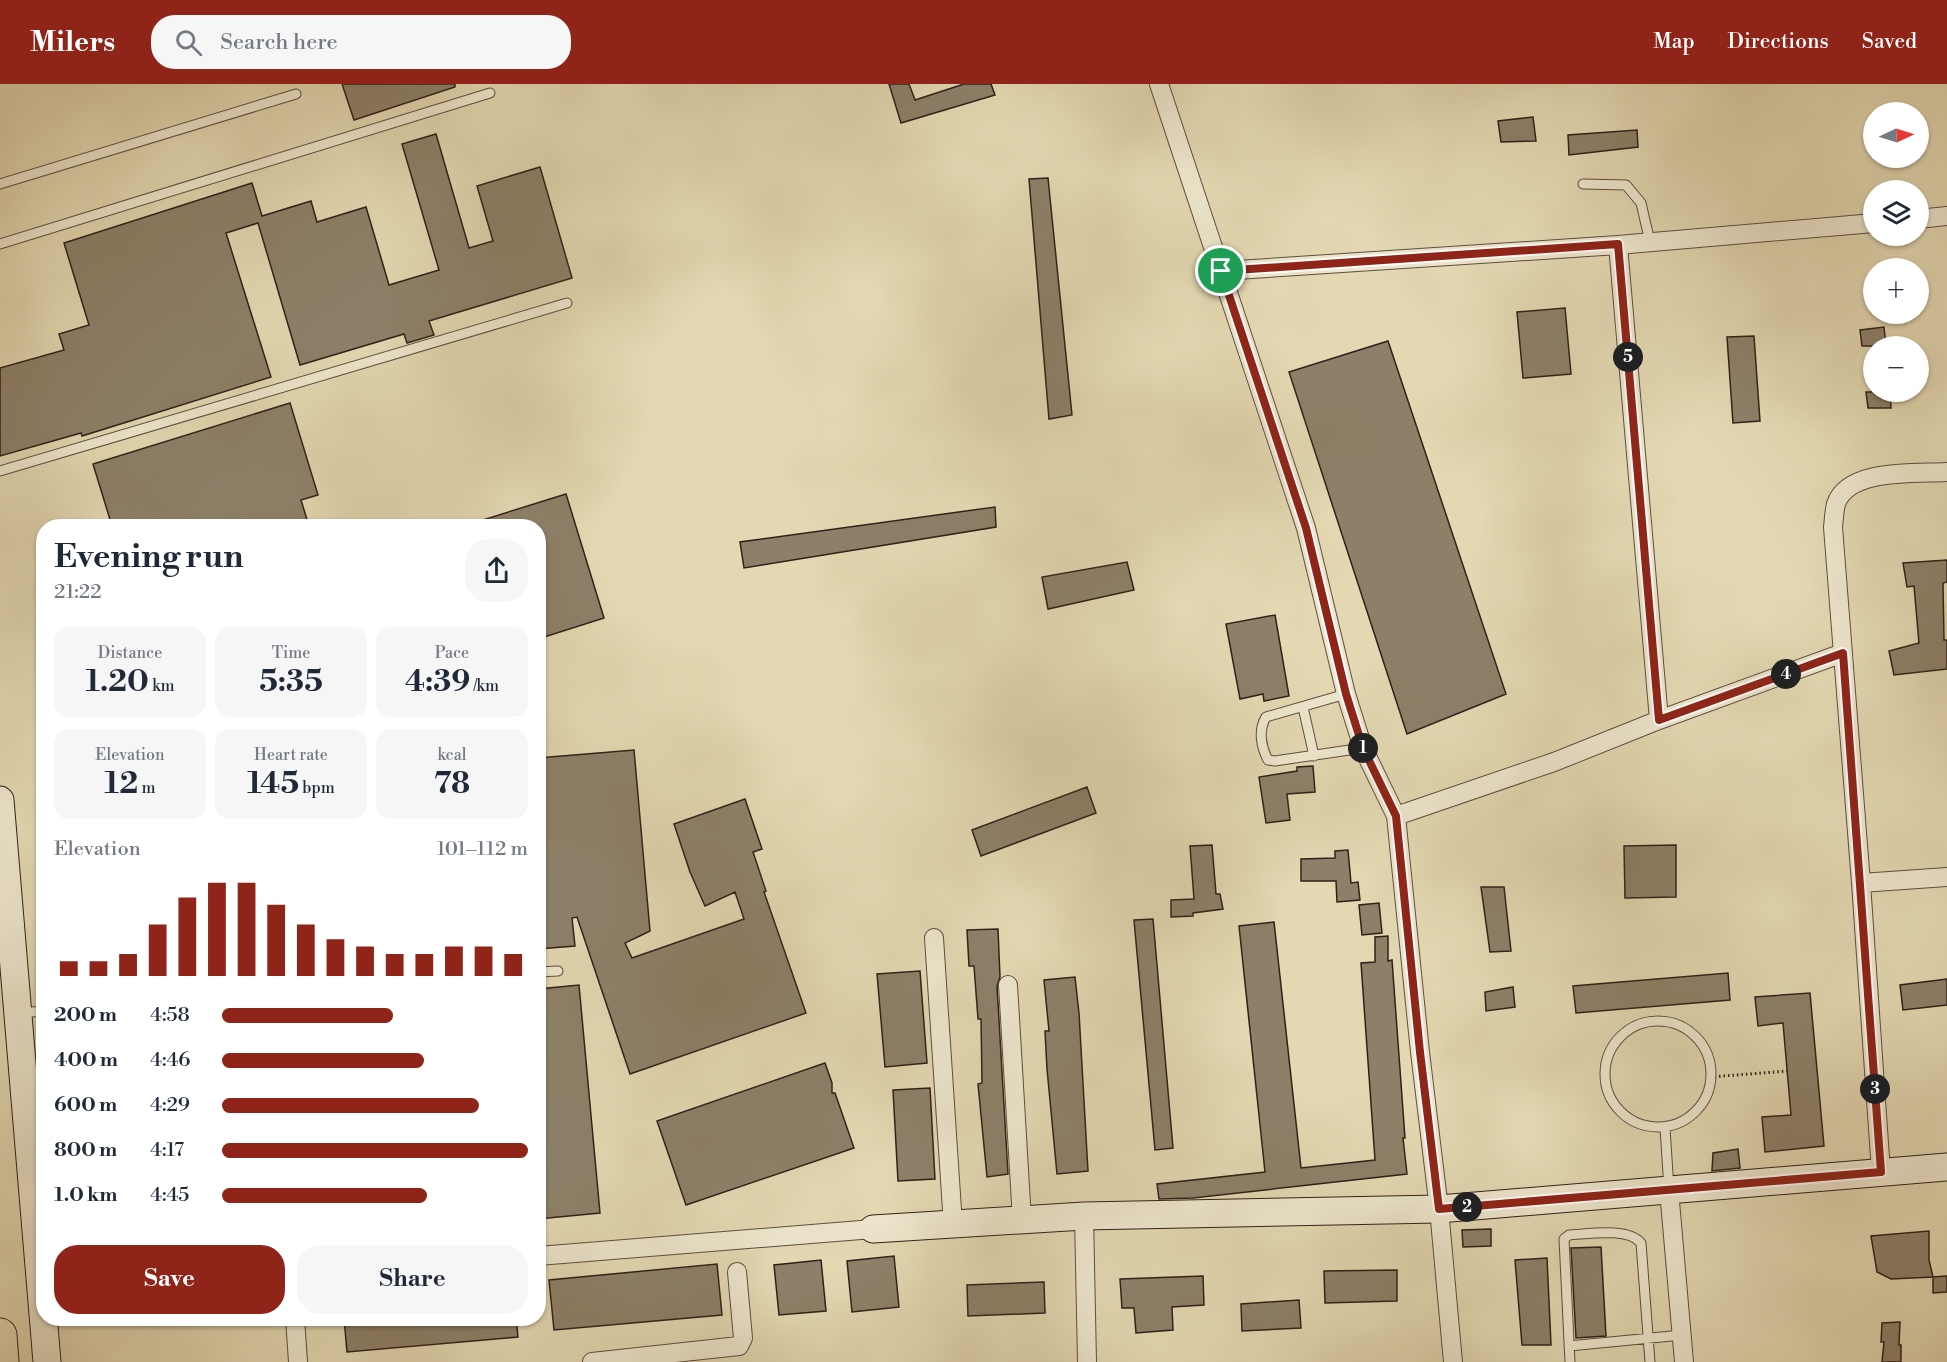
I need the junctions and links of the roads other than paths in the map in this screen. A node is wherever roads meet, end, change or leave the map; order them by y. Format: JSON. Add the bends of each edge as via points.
{"nodes":[{"id":1,"x":1159,"y":84,"type":"edge"},
{"id":2,"x":490,"y":93,"type":"dead end"},
{"id":3,"x":296,"y":94,"type":"dead end"},
{"id":4,"x":0,"y":184,"type":"edge"},
{"id":5,"x":1583,"y":184,"type":"dead end"},
{"id":6,"x":1947,"y":216,"type":"edge"},
{"id":7,"x":1929,"y":218,"type":"edge"},
{"id":8,"x":1863,"y":224,"type":"edge"},
{"id":9,"x":1650,"y":242,"type":"junction"},
{"id":10,"x":0,"y":244,"type":"edge"},
{"id":11,"x":1618,"y":244,"type":"junction"},
{"id":12,"x":1221,"y":271,"type":"junction"},
{"id":13,"x":567,"y":303,"type":"dead end"},
{"id":14,"x":0,"y":471,"type":"edge"},
{"id":15,"x":1947,"y":472,"type":"edge"},
{"id":16,"x":1843,"y":653,"type":"junction"},
{"id":17,"x":1346,"y":694,"type":"junction"},
{"id":18,"x":1304,"y":707,"type":"junction"},
{"id":19,"x":1659,"y":720,"type":"junction"},
{"id":20,"x":1363,"y":748,"type":"junction"},
{"id":21,"x":1314,"y":756,"type":"junction"},
{"id":22,"x":0,"y":800,"type":"edge"},
{"id":23,"x":1396,"y":816,"type":"junction"},
{"id":24,"x":1947,"y":877,"type":"edge"},
{"id":25,"x":1861,"y":883,"type":"junction"},
{"id":26,"x":934,"y":938,"type":"dead end"},
{"id":27,"x":558,"y":971,"type":"dead end"},
{"id":28,"x":546,"y":972,"type":"edge"},
{"id":29,"x":1008,"y":985,"type":"dead end"},
{"id":30,"x":31,"y":1012,"type":"edge"},
{"id":31,"x":1665,"y":1128,"type":"junction"},
{"id":32,"x":36,"y":1141,"type":"edge"},
{"id":33,"x":1947,"y":1167,"type":"edge"},
{"id":34,"x":1881,"y":1172,"type":"junction"},
{"id":35,"x":1669,"y":1190,"type":"junction"},
{"id":36,"x":1439,"y":1209,"type":"junction"},
{"id":37,"x":1084,"y":1216,"type":"junction"},
{"id":38,"x":1022,"y":1220,"type":"junction"},
{"id":39,"x":953,"y":1225,"type":"junction"},
{"id":40,"x":873,"y":1229,"type":"joint"},
{"id":41,"x":546,"y":1255,"type":"edge"},
{"id":42,"x":737,"y":1272,"type":"dead end"},
{"id":43,"x":44,"y":1326,"type":"edge"},
{"id":44,"x":296,"y":1326,"type":"edge"},
{"id":45,"x":0,"y":1335,"type":"edge"},
{"id":46,"x":1682,"y":1335,"type":"junction"},
{"id":47,"x":1648,"y":1338,"type":"junction"},
{"id":48,"x":1569,"y":1346,"type":"junction"},
{"id":49,"x":2,"y":1362,"type":"edge"},
{"id":50,"x":47,"y":1362,"type":"edge"},
{"id":51,"x":298,"y":1362,"type":"edge"},
{"id":52,"x":592,"y":1362,"type":"edge"},
{"id":53,"x":1087,"y":1362,"type":"edge"},
{"id":54,"x":1454,"y":1362,"type":"edge"},
{"id":55,"x":1570,"y":1362,"type":"edge"},
{"id":56,"x":1650,"y":1362,"type":"edge"},
{"id":57,"x":1684,"y":1362,"type":"edge"}],
"edges":[{"from":1,"to":12,"type":"street"},
{"from":2,"to":10,"type":"lane"},
{"from":3,"to":4,"type":"lane"},
{"from":5,"to":9,"type":"lane","via":[[1626,185],[1641,203]]},
{"from":6,"to":7,"type":"street"},
{"from":8,"to":9,"type":"street"},
{"from":9,"to":11,"type":"street"},
{"from":11,"to":12,"type":"street"},
{"from":11,"to":19,"type":"street"},
{"from":12,"to":17,"type":"street","via":[[1306,528]]},
{"from":13,"to":14,"type":"lane"},
{"from":15,"to":16,"type":"street","via":[[1868,477],[1849,486],[1836,503],[1833,527]]},
{"from":16,"to":19,"type":"street"},
{"from":16,"to":25,"type":"street"},
{"from":17,"to":18,"type":"lane"},
{"from":17,"to":20,"type":"street"},
{"from":18,"to":21,"type":"lane"},
{"from":18,"to":21,"type":"lane","via":[[1266,717],[1261,732],[1264,753],[1268,760],[1275,761]]},
{"from":19,"to":23,"type":"street","via":[[1554,762]]},
{"from":20,"to":21,"type":"lane"},
{"from":20,"to":23,"type":"street"},
{"from":22,"to":30,"type":"street"},
{"from":23,"to":36,"type":"street"},
{"from":24,"to":25,"type":"street"},
{"from":25,"to":34,"type":"street"},
{"from":26,"to":39,"type":"street"},
{"from":27,"to":28,"type":"lane"},
{"from":29,"to":38,"type":"street"},
{"from":30,"to":32,"type":"street"},
{"from":31,"to":31,"type":"lane","via":[[1632,1122],[1609,1098],[1604,1064],[1620,1035],[1650,1020],[1683,1026],[1707,1051],[1711,1084],[1695,1114]]},
{"from":31,"to":35,"type":"lane"},
{"from":33,"to":34,"type":"street"},
{"from":34,"to":35,"type":"street"},
{"from":35,"to":36,"type":"street"},
{"from":35,"to":46,"type":"street"},
{"from":36,"to":37,"type":"street"},
{"from":36,"to":54,"type":"street"},
{"from":37,"to":38,"type":"street"},
{"from":37,"to":53,"type":"street"},
{"from":38,"to":39,"type":"street"},
{"from":39,"to":40,"type":"street"},
{"from":40,"to":41,"type":"street"},
{"from":42,"to":52,"type":"street","via":[[743,1338],[739,1347]]},
{"from":43,"to":50,"type":"street"},
{"from":44,"to":51,"type":"street"},
{"from":45,"to":49,"type":"highway"},
{"from":46,"to":47,"type":"lane"},
{"from":46,"to":57,"type":"street"},
{"from":47,"to":48,"type":"lane"},
{"from":47,"to":48,"type":"lane","via":[[1641,1242],[1619,1233],[1569,1235],[1563,1243]]},
{"from":47,"to":56,"type":"lane"},
{"from":48,"to":55,"type":"lane"}]}
